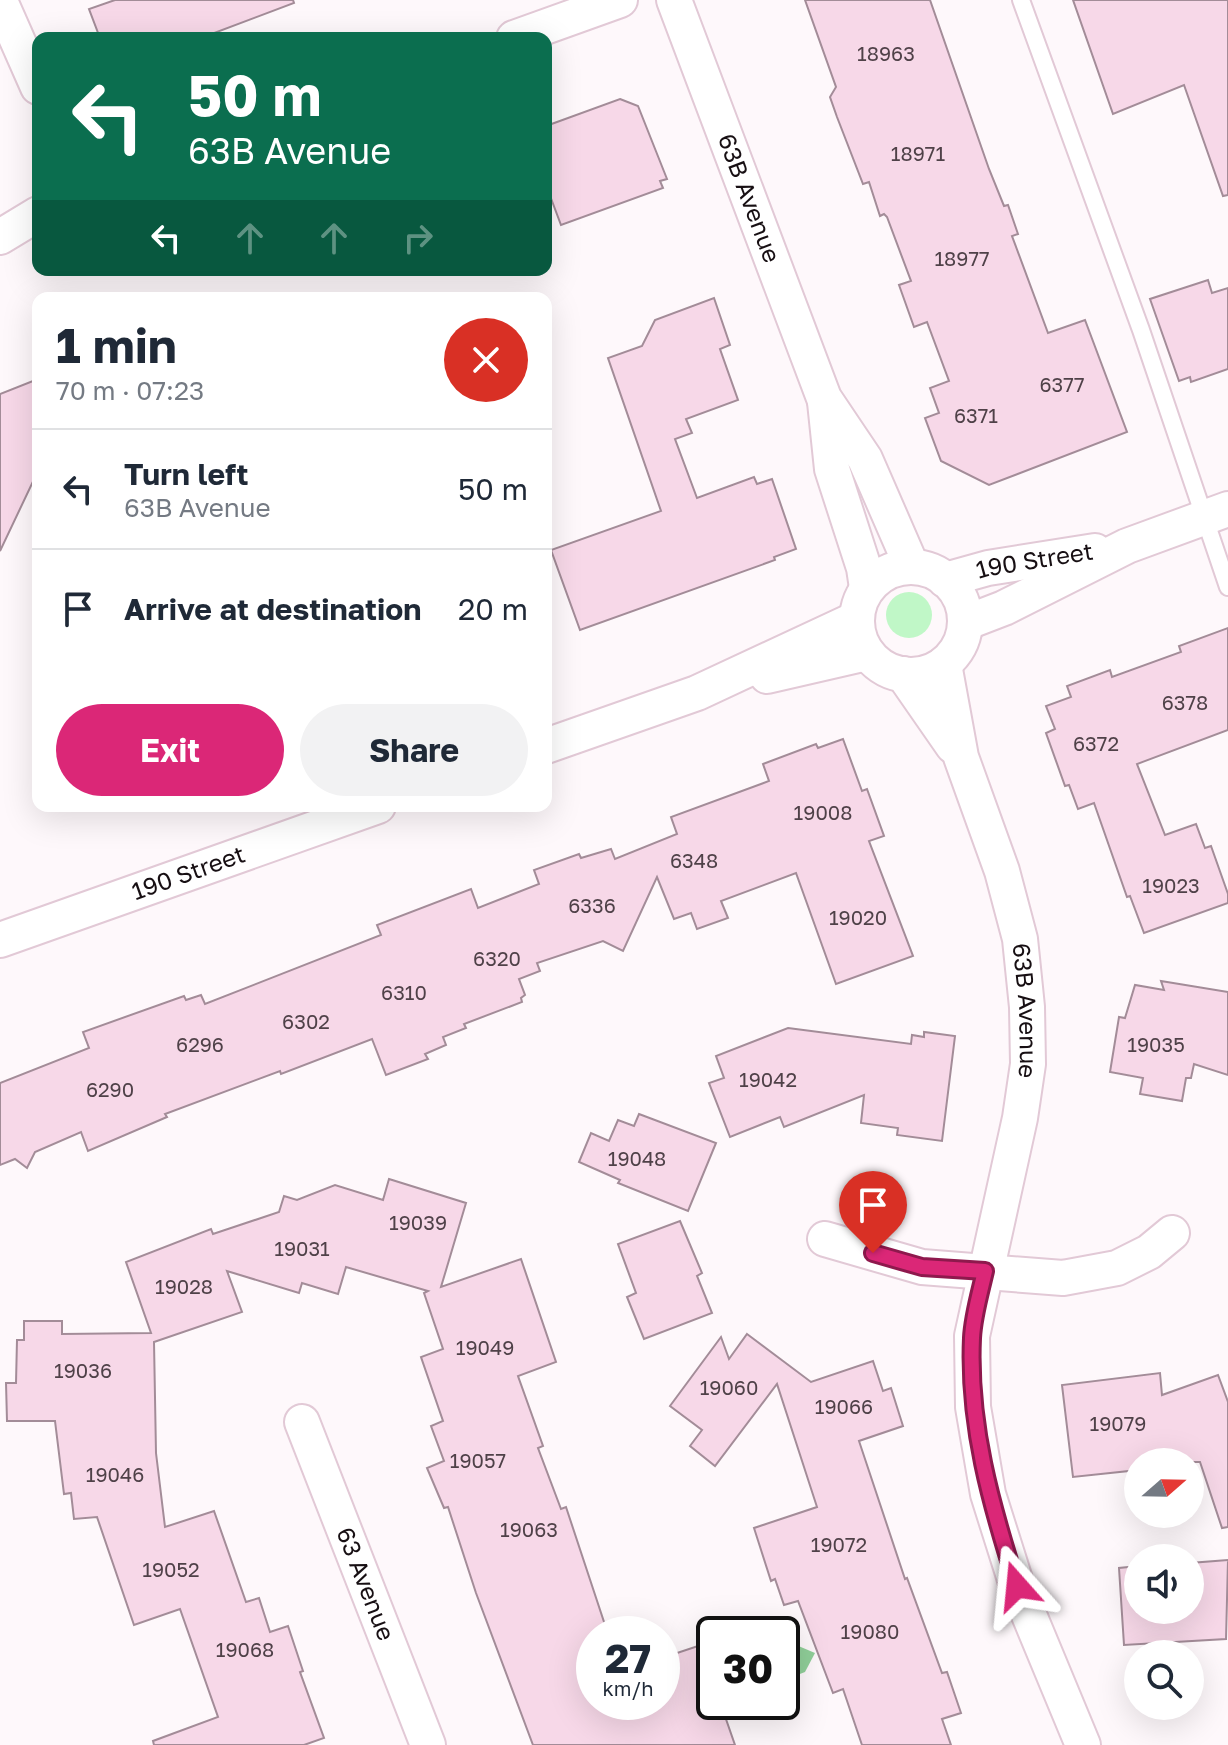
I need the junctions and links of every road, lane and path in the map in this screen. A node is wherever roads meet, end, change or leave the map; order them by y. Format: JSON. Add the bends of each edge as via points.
{"nodes":[{"id":1,"x":620,"y":0,"type":"edge"},
{"id":2,"x":674,"y":0,"type":"edge"},
{"id":3,"x":1021,"y":0,"type":"edge"},
{"id":4,"x":0,"y":1,"type":"edge"},
{"id":5,"x":531,"y":32,"type":"edge"},
{"id":6,"x":32,"y":73,"type":"edge"},
{"id":7,"x":32,"y":218,"type":"edge"},
{"id":8,"x":0,"y":237,"type":"edge"},
{"id":9,"x":824,"y":398,"type":"junction"},
{"id":10,"x":1215,"y":513,"type":"edge"},
{"id":11,"x":1127,"y":546,"type":"junction"},
{"id":12,"x":912,"y":567,"type":"junction"},
{"id":13,"x":945,"y":580,"type":"junction"},
{"id":14,"x":1228,"y":587,"type":"edge"},
{"id":15,"x":862,"y":604,"type":"junction"},
{"id":16,"x":965,"y":623,"type":"junction"},
{"id":17,"x":867,"y":653,"type":"junction"},
{"id":18,"x":944,"y":664,"type":"junction"},
{"id":19,"x":903,"y":674,"type":"junction"},
{"id":20,"x":697,"y":693,"type":"junction"},
{"id":21,"x":552,"y":744,"type":"edge"},
{"id":22,"x":961,"y":757,"type":"junction"},
{"id":23,"x":361,"y":812,"type":"edge"},
{"id":24,"x":0,"y":940,"type":"edge"},
{"id":25,"x":1172,"y":1233,"type":"dead end"},
{"id":26,"x":825,"y":1239,"type":"dead end"},
{"id":27,"x":985,"y":1271,"type":"junction"},
{"id":28,"x":302,"y":1422,"type":"dead end"},
{"id":29,"x":428,"y":1745,"type":"edge"},
{"id":30,"x":1083,"y":1745,"type":"edge"}],
"edges":[{"from":1,"to":5,"type":"street"},
{"from":2,"to":9,"type":"street","name":"63B Avenue"},
{"from":3,"to":10,"type":"lane","via":[[1141,330]]},
{"from":4,"to":6,"type":"street"},
{"from":7,"to":8,"type":"street"},
{"from":9,"to":12,"type":"street","name":"63B Avenue","via":[[865,459]]},
{"from":9,"to":15,"type":"street","name":"63B Avenue","via":[[832,469],[864,568]]},
{"from":10,"to":11,"type":"street","name":"190 Street"},
{"from":10,"to":14,"type":"lane"},
{"from":11,"to":13,"type":"street","name":"190 Street"},
{"from":11,"to":16,"type":"street","name":"190 Street"},
{"from":12,"to":13,"type":"street"},
{"from":12,"to":15,"type":"street","via":[[884,573]]},
{"from":13,"to":16,"type":"street","via":[[962,602]]},
{"from":15,"to":17,"type":"street","via":[[859,638]]},
{"from":15,"to":20,"type":"street"},
{"from":16,"to":18,"type":"street","via":[[956,652]]},
{"from":17,"to":19,"type":"street","via":[[879,665]]},
{"from":17,"to":20,"type":"street"},
{"from":18,"to":19,"type":"street","via":[[929,672]]},
{"from":18,"to":22,"type":"street","name":"63B Avenue"},
{"from":19,"to":22,"type":"street","name":"63B Avenue"},
{"from":20,"to":21,"type":"street"},
{"from":22,"to":27,"type":"street","name":"63B Avenue","via":[[1020,939],[1027,1007],[1028,1064],[1020,1118]]},
{"from":23,"to":24,"type":"street","name":"190 Street"},
{"from":25,"to":27,"type":"street","via":[[1117,1268],[1063,1278]]},
{"from":26,"to":27,"type":"street","via":[[922,1267]]},
{"from":27,"to":30,"type":"street","name":"63B Avenue","via":[[972,1336],[973,1407],[988,1494],[1017,1586]]},
{"from":28,"to":29,"type":"street","name":"63 Avenue"}]}
